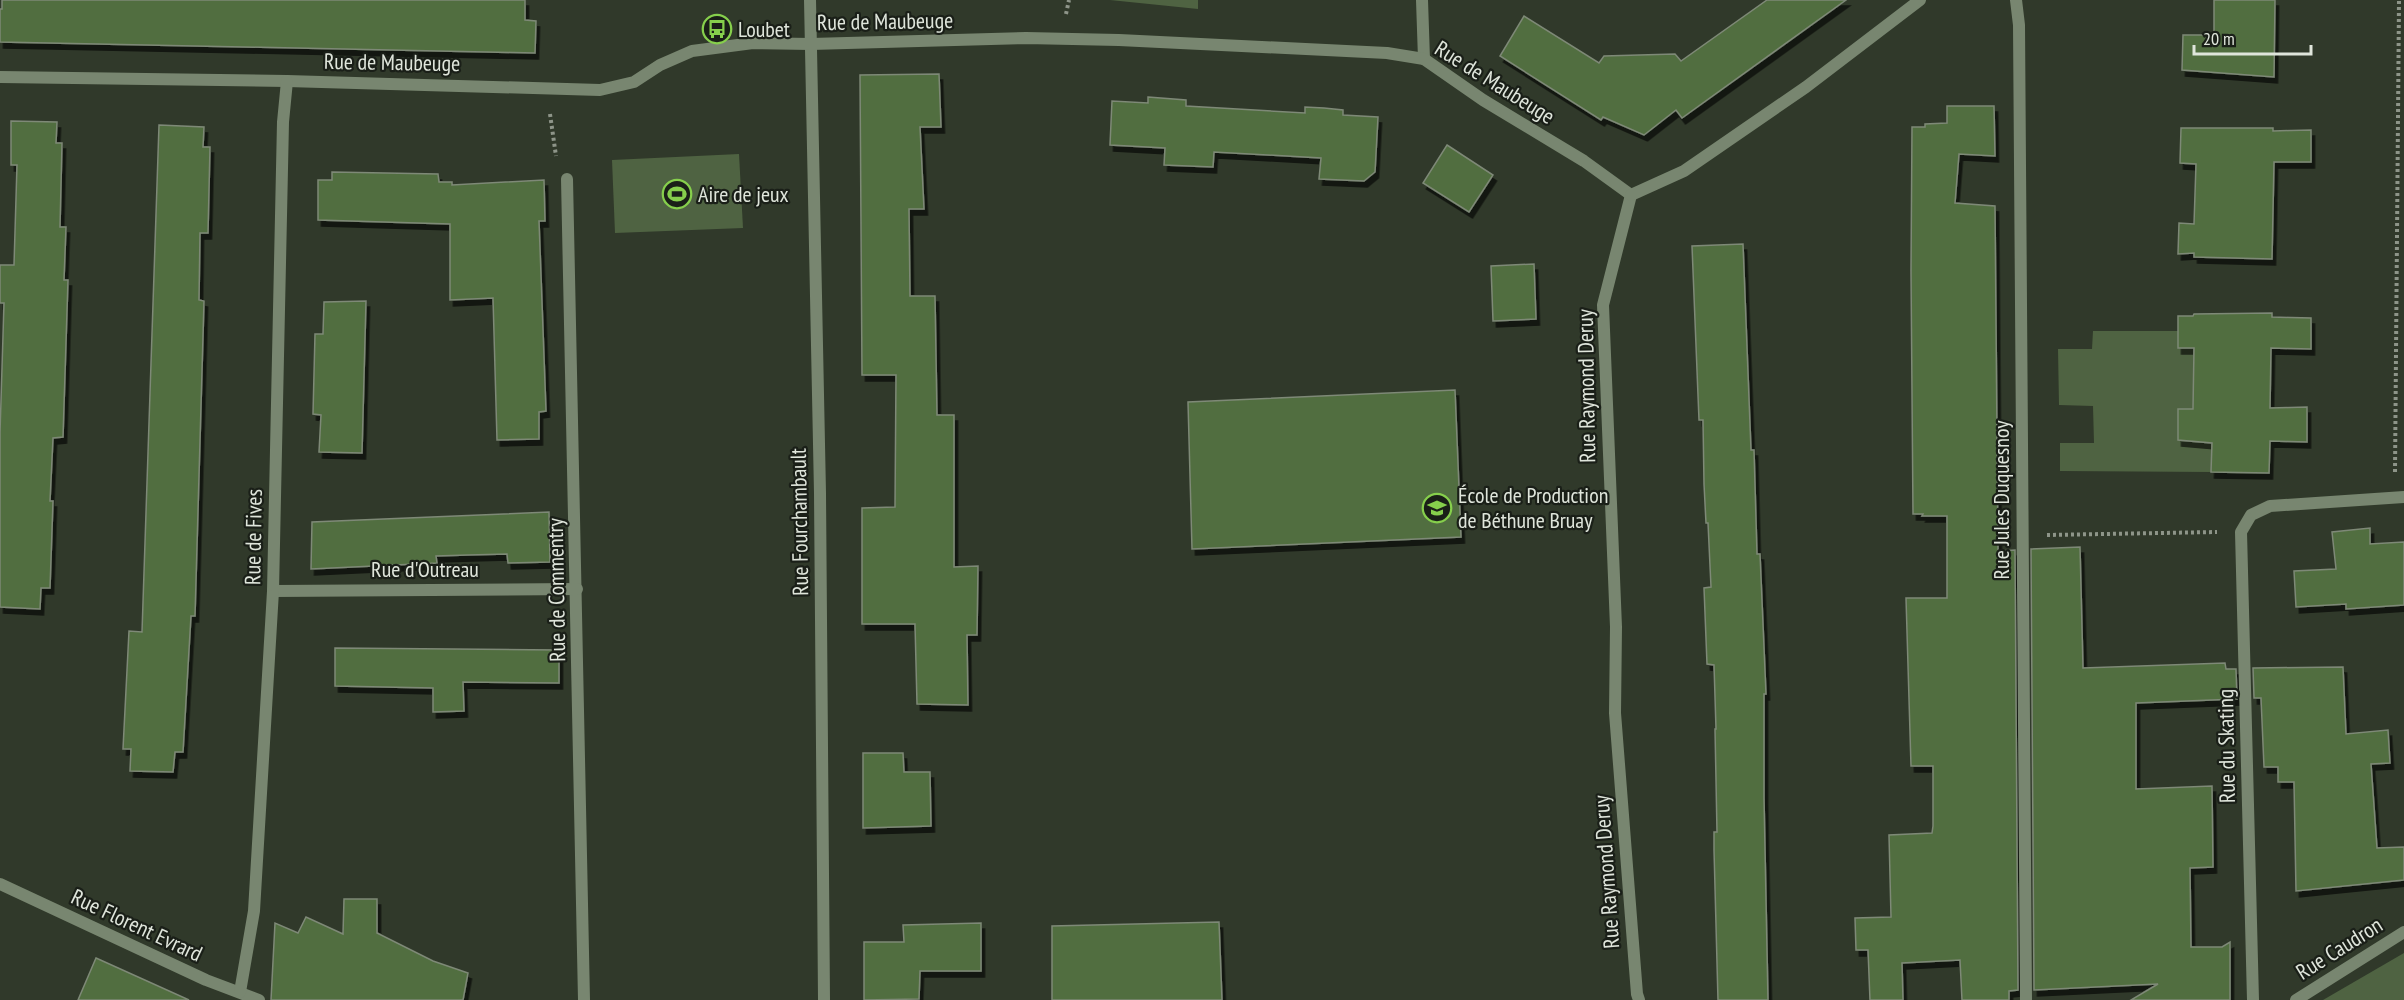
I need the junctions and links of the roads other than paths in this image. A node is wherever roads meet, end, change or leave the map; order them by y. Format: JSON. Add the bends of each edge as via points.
{"nodes":[{"id":1,"x":810,"y":0,"type":"edge"},
{"id":2,"x":1422,"y":0,"type":"edge"},
{"id":3,"x":1920,"y":0,"type":"edge"},
{"id":4,"x":2016,"y":0,"type":"edge"},
{"id":5,"x":811,"y":44,"type":"junction"},
{"id":6,"x":1424,"y":58,"type":"junction"},
{"id":7,"x":0,"y":77,"type":"edge"},
{"id":8,"x":287,"y":81,"type":"junction"},
{"id":9,"x":567,"y":178,"type":"road end"},
{"id":10,"x":1631,"y":195,"type":"junction"},
{"id":11,"x":2400,"y":497,"type":"edge"},
{"id":12,"x":577,"y":589,"type":"junction"},
{"id":13,"x":273,"y":591,"type":"junction"},
{"id":14,"x":0,"y":884,"type":"edge"},
{"id":15,"x":2404,"y":932,"type":"edge"},
{"id":16,"x":240,"y":992,"type":"junction"},
{"id":17,"x":259,"y":1000,"type":"edge"},
{"id":18,"x":584,"y":1000,"type":"edge"},
{"id":19,"x":824,"y":1000,"type":"edge"},
{"id":20,"x":1640,"y":1000,"type":"edge"},
{"id":21,"x":2026,"y":1000,"type":"edge"},
{"id":22,"x":2253,"y":1000,"type":"edge"},
{"id":23,"x":2296,"y":1000,"type":"edge"}],
"edges":[{"from":1,"to":5,"type":"street","name":"Rue Fourchambault"},
{"from":2,"to":6,"type":"street"},
{"from":3,"to":10,"type":"street","via":[[1806,87],[1684,171]]},
{"from":4,"to":21,"type":"street","name":"Rue Jules Duquesnoy","via":[[2020,37]]},
{"from":5,"to":6,"type":"street","name":"Rue de Maubeuge","via":[[1061,38],[1340,50]]},
{"from":5,"to":8,"type":"street","name":"Rue de Maubeuge","via":[[753,43],[692,51],[634,82],[600,90]]},
{"from":5,"to":19,"type":"street","name":"Rue Fourchambault"},
{"from":6,"to":10,"type":"street","name":"Rue de Maubeuge"},
{"from":7,"to":8,"type":"street","name":"Rue de Maubeuge"},
{"from":8,"to":13,"type":"street","name":"Rue de Fives"},
{"from":9,"to":12,"type":"street","name":"Rue de Commentry"},
{"from":10,"to":20,"type":"street","name":"Rue Raymond Deruy","via":[[1603,305],[1616,627],[1615,714]]},
{"from":11,"to":22,"type":"street","name":"Rue du Skating","via":[[2270,506],[2251,515],[2241,532]]},
{"from":12,"to":13,"type":"street","name":"Rue d'Outreau"},
{"from":12,"to":18,"type":"street","name":"Rue de Commentry"},
{"from":13,"to":16,"type":"street","name":"Rue de Fives","via":[[254,911]]},
{"from":14,"to":16,"type":"street","name":"Rue Florent Evrard","via":[[206,980]]},
{"from":15,"to":23,"type":"street","name":"Rue Caudron"},
{"from":16,"to":17,"type":"street","name":"Rue Florent Evrard"}]}
